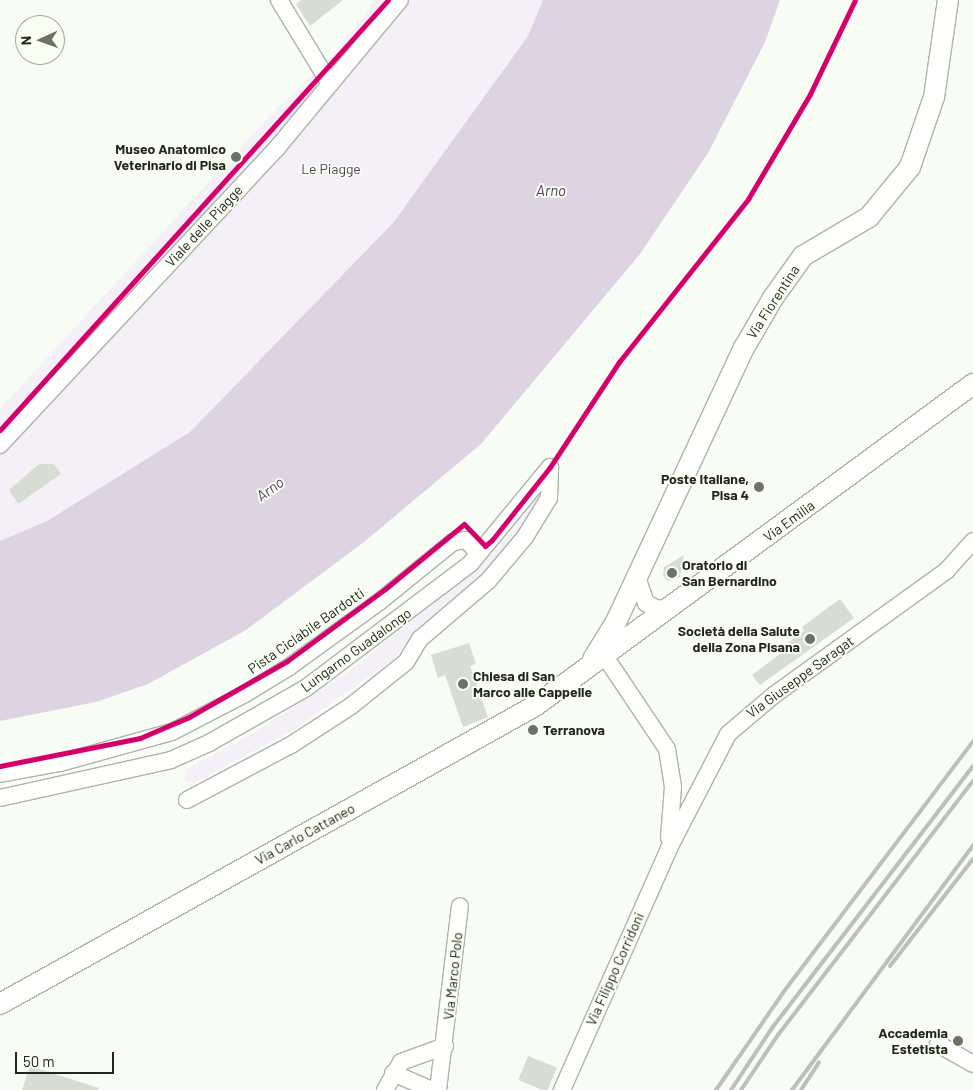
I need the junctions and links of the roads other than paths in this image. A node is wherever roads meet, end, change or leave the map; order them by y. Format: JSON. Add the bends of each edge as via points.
{"nodes":[{"id":1,"x":279,"y":0,"type":"edge"},
{"id":2,"x":400,"y":0,"type":"edge"},
{"id":3,"x":948,"y":0,"type":"edge"},
{"id":4,"x":330,"y":84,"type":"junction"},
{"id":5,"x":971,"y":388,"type":"edge"},
{"id":6,"x":0,"y":445,"type":"edge"},
{"id":7,"x":973,"y":541,"type":"edge"},
{"id":8,"x":477,"y":552,"type":"junction"},
{"id":9,"x":637,"y":578,"type":"junction"},
{"id":10,"x":670,"y":607,"type":"junction"},
{"id":11,"x":598,"y":659,"type":"junction"},
{"id":12,"x":165,"y":735,"type":"junction"},
{"id":13,"x":171,"y":760,"type":"junction"},
{"id":14,"x":60,"y":763,"type":"junction"},
{"id":15,"x":0,"y":774,"type":"edge"},
{"id":16,"x":64,"y":786,"type":"junction"},
{"id":17,"x":0,"y":798,"type":"edge"},
{"id":18,"x":187,"y":800,"type":"dead end"},
{"id":19,"x":668,"y":848,"type":"junction"},
{"id":20,"x":460,"y":906,"type":"dead end"},
{"id":21,"x":0,"y":1004,"type":"edge"},
{"id":22,"x":938,"y":1044,"type":"dead end"},
{"id":23,"x":445,"y":1046,"type":"junction"},
{"id":24,"x":973,"y":1064,"type":"edge"},
{"id":25,"x":393,"y":1072,"type":"junction"},
{"id":26,"x":385,"y":1090,"type":"edge"},
{"id":27,"x":432,"y":1090,"type":"edge"},
{"id":28,"x":438,"y":1090,"type":"edge"},
{"id":29,"x":562,"y":1090,"type":"edge"}],
"edges":[{"from":1,"to":4,"type":"street"},
{"from":2,"to":4,"type":"street","name":"Viale delle Piagge"},
{"from":3,"to":9,"type":"main road","name":"Via Fiorentina","via":[[934,97],[910,167],[869,217],[804,256],[773,298],[744,348]]},
{"from":4,"to":6,"type":"street","name":"Viale delle Piagge","via":[[277,148]]},
{"from":5,"to":10,"type":"main road","name":"Via Emilia"},
{"from":7,"to":19,"type":"street","name":"Via Giuseppe Saragat","via":[[947,570],[734,727],[717,751]]},
{"from":8,"to":12,"type":"street","name":"Lungarno Guadalongo","via":[[466,540],[453,542],[379,602],[289,666],[245,694]]},
{"from":8,"to":13,"type":"street","name":"Lungarno Guadalongo","via":[[471,562],[322,678],[209,743]]},
{"from":8,"to":18,"type":"street","name":"Lungarno Guadalongo","via":[[492,540],[550,466],[552,489],[544,508],[512,555],[475,593],[420,639],[406,662],[351,706],[291,745]]},
{"from":9,"to":10,"type":"street","via":[[646,603],[658,609]]},
{"from":9,"to":11,"type":"main road","name":"Via Fiorentina"},
{"from":10,"to":11,"type":"main road","name":"Via Emilia"},
{"from":11,"to":19,"type":"street","via":[[667,749],[673,788]]},
{"from":11,"to":21,"type":"main road","name":"Via Carlo Cattaneo","via":[[535,706]]},
{"from":12,"to":13,"type":"street"},
{"from":12,"to":14,"type":"street","name":"Lungarno Guadalongo"},
{"from":13,"to":16,"type":"street","name":"Lungarno Guadalongo"},
{"from":14,"to":15,"type":"street","name":"Lungarno Guadalongo"},
{"from":14,"to":16,"type":"street"},
{"from":16,"to":17,"type":"street","name":"Lungarno Guadalongo"},
{"from":19,"to":29,"type":"street","name":"Via Filippo Corridoni"},
{"from":20,"to":23,"type":"street","name":"Via Marco Polo"},
{"from":22,"to":24,"type":"street"},
{"from":23,"to":25,"type":"street","via":[[409,1057]]},
{"from":23,"to":28,"type":"street","name":"Via Marco Polo"},
{"from":25,"to":26,"type":"street"},
{"from":25,"to":27,"type":"street"}]}
